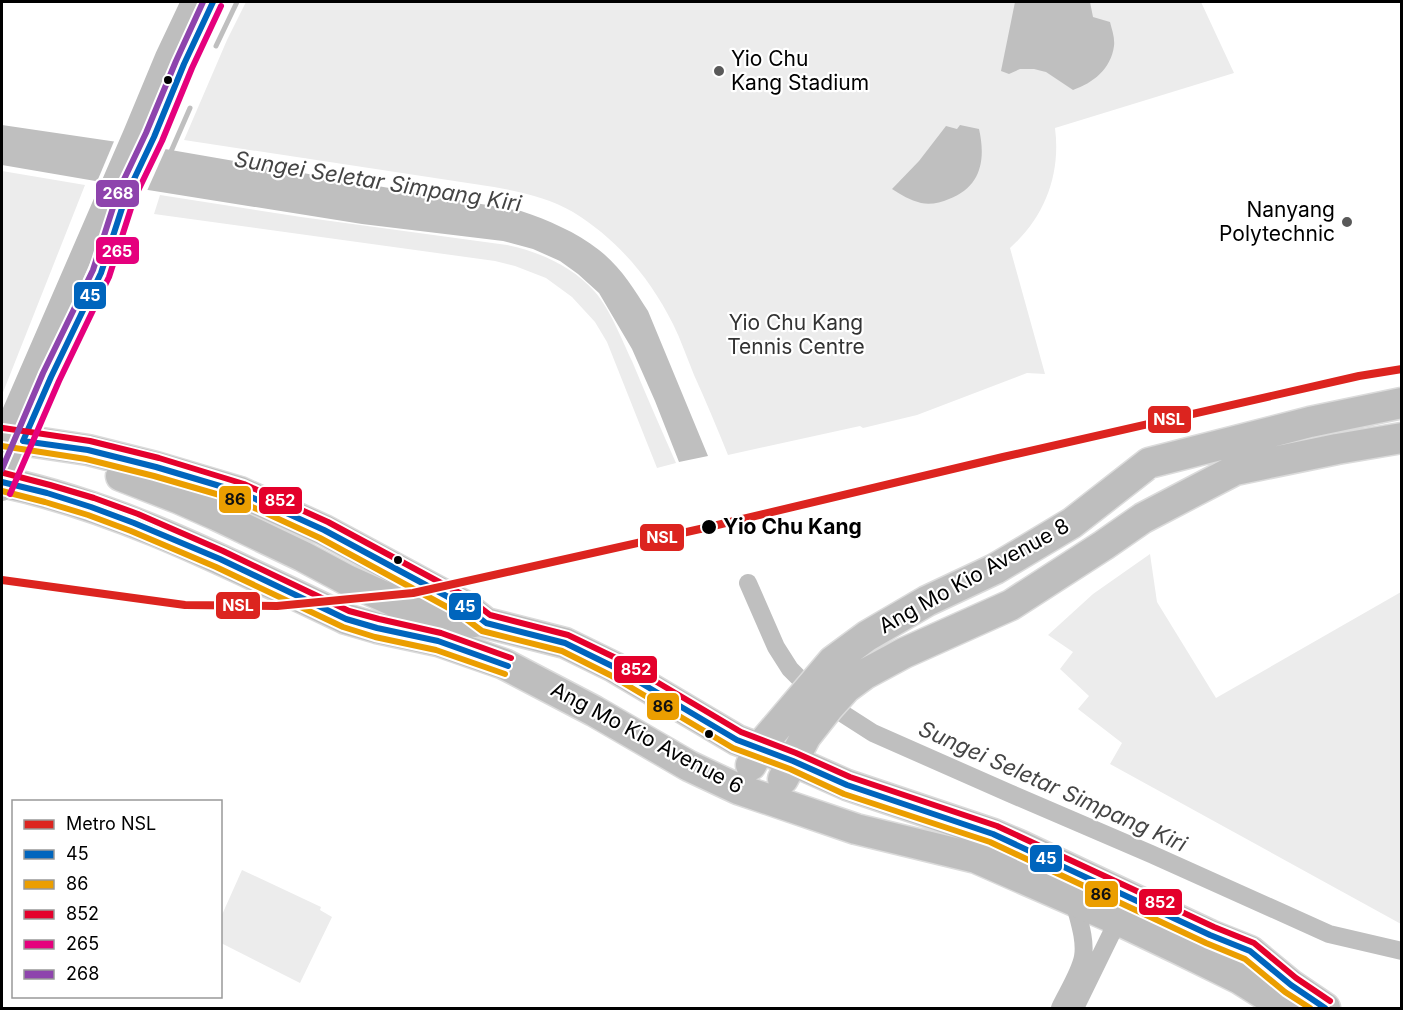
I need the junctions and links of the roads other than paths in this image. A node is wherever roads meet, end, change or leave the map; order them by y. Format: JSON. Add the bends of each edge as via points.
{"nodes":[{"id":1,"x":192,"y":2,"type":"edge"},
{"id":2,"x":213,"y":2,"type":"edge"},
{"id":3,"x":144,"y":135,"type":"junction"},
{"id":4,"x":1401,"y":403,"type":"edge"},
{"id":5,"x":1401,"y":438,"type":"edge"},
{"id":6,"x":6,"y":459,"type":"edge"},
{"id":7,"x":792,"y":741,"type":"junction"},
{"id":8,"x":759,"y":749,"type":"junction"},
{"id":9,"x":738,"y":789,"type":"junction"},
{"id":10,"x":772,"y":800,"type":"junction"},
{"id":11,"x":1074,"y":901,"type":"junction"},
{"id":12,"x":1118,"y":920,"type":"junction"},
{"id":13,"x":1060,"y":1008,"type":"edge"},
{"id":14,"x":1075,"y":1008,"type":"edge"},
{"id":15,"x":1286,"y":1008,"type":"edge"},
{"id":16,"x":1324,"y":1008,"type":"edge"}],
"edges":[{"from":1,"to":3,"type":"street","via":[[166,57]]},
{"from":2,"to":3,"type":"street"},
{"from":3,"to":6,"type":"street"},
{"from":4,"to":7,"type":"main road","name":"Ang Mo Kio Avenue 8","via":[[1149,463],[1072,523],[995,569],[927,601],[833,661]]},
{"from":5,"to":7,"type":"main road","name":"Ang Mo Kio Avenue 8","via":[[1235,470],[1143,518],[1011,605],[865,674]]},
{"from":6,"to":8,"type":"main road","name":"Ang Mo Kio Avenue 6","via":[[70,447],[240,492],[324,530],[463,605],[486,623],[576,648],[732,738]]},
{"from":6,"to":9,"type":"main road","name":"Ang Mo Kio Avenue 6","via":[[24,487],[149,528],[346,619],[438,641],[504,664]]},
{"from":7,"to":8,"type":"main road","name":"Ang Mo Kio Avenue 6"},
{"from":7,"to":10,"type":"main road","name":"Ang Mo Kio Avenue 8"},
{"from":7,"to":16,"type":"main road","name":"Ang Mo Kio Avenue 6","via":[[847,785],[1019,845],[1250,951]]},
{"from":8,"to":9,"type":"main road"},
{"from":9,"to":10,"type":"main road","name":"Ang Mo Kio Avenue 6"},
{"from":10,"to":11,"type":"main road","name":"Ang Mo Kio Avenue 6","via":[[856,829],[976,858]]},
{"from":11,"to":12,"type":"main road","name":"Ang Mo Kio Avenue 6"},
{"from":11,"to":13,"type":"street","via":[[1083,956]]},
{"from":12,"to":14,"type":"street"},
{"from":12,"to":15,"type":"main road","name":"Ang Mo Kio Avenue 6","via":[[1240,979]]}]}
